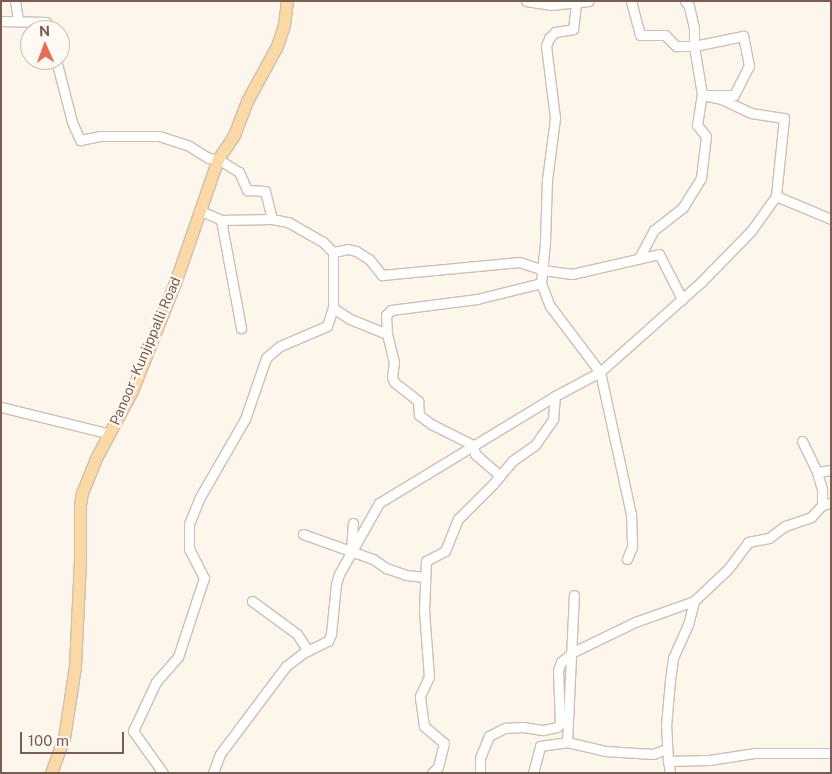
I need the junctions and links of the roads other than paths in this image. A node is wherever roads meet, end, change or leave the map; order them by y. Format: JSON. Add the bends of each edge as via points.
{"nodes":[{"id":1,"x":15,"y":1,"type":"edge"},
{"id":2,"x":287,"y":1,"type":"edge"},
{"id":3,"x":526,"y":1,"type":"edge"},
{"id":4,"x":589,"y":1,"type":"edge"},
{"id":5,"x":631,"y":1,"type":"edge"},
{"id":6,"x":684,"y":1,"type":"edge"},
{"id":7,"x":576,"y":3,"type":"junction"},
{"id":8,"x":18,"y":20,"type":"joint"},
{"id":9,"x":1,"y":21,"type":"edge"},
{"id":10,"x":694,"y":46,"type":"junction"},
{"id":11,"x":59,"y":70,"type":"edge"},
{"id":12,"x":702,"y":94,"type":"junction"},
{"id":13,"x":218,"y":159,"type":"junction"},
{"id":14,"x":776,"y":196,"type":"junction"},
{"id":15,"x":199,"y":210,"type":"junction"},
{"id":16,"x":831,"y":219,"type":"edge"},
{"id":17,"x":221,"y":220,"type":"junction"},
{"id":18,"x":272,"y":220,"type":"junction"},
{"id":19,"x":332,"y":252,"type":"junction"},
{"id":20,"x":639,"y":258,"type":"junction"},
{"id":21,"x":544,"y":270,"type":"junction"},
{"id":22,"x":541,"y":283,"type":"junction"},
{"id":23,"x":682,"y":299,"type":"junction"},
{"id":24,"x":333,"y":308,"type":"junction"},
{"id":25,"x":241,"y":328,"type":"dead end"},
{"id":26,"x":387,"y":334,"type":"junction"},
{"id":27,"x":600,"y":372,"type":"junction"},
{"id":28,"x":555,"y":396,"type":"junction"},
{"id":29,"x":1,"y":407,"type":"edge"},
{"id":30,"x":110,"y":434,"type":"junction"},
{"id":31,"x":802,"y":441,"type":"dead end"},
{"id":32,"x":474,"y":445,"type":"junction"},
{"id":33,"x":831,"y":470,"type":"edge"},
{"id":34,"x":817,"y":472,"type":"junction"},
{"id":35,"x":500,"y":476,"type":"junction"},
{"id":36,"x":826,"y":504,"type":"edge"},
{"id":37,"x":353,"y":523,"type":"dead end"},
{"id":38,"x":303,"y":534,"type":"dead end"},
{"id":39,"x":350,"y":552,"type":"junction"},
{"id":40,"x":627,"y":559,"type":"dead end"},
{"id":41,"x":425,"y":576,"type":"junction"},
{"id":42,"x":574,"y":595,"type":"dead end"},
{"id":43,"x":252,"y":601,"type":"dead end"},
{"id":44,"x":694,"y":601,"type":"junction"},
{"id":45,"x":308,"y":651,"type":"junction"},
{"id":46,"x":573,"y":652,"type":"junction"},
{"id":47,"x":567,"y":742,"type":"junction"},
{"id":48,"x":666,"y":749,"type":"junction"},
{"id":49,"x":831,"y":753,"type":"edge"},
{"id":50,"x":668,"y":761,"type":"junction"},
{"id":51,"x":51,"y":773,"type":"edge"},
{"id":52,"x":163,"y":773,"type":"edge"},
{"id":53,"x":213,"y":773,"type":"edge"},
{"id":54,"x":432,"y":773,"type":"edge"},
{"id":55,"x":480,"y":773,"type":"edge"},
{"id":56,"x":533,"y":773,"type":"edge"},
{"id":57,"x":670,"y":773,"type":"edge"}],
"edges":[{"from":1,"to":8,"type":"street"},
{"from":2,"to":13,"type":"main road","name":"Panoor - Kunjippalli Road","via":[[277,46],[234,135]]},
{"from":3,"to":7,"type":"street","via":[[550,5]]},
{"from":4,"to":7,"type":"street"},
{"from":5,"to":10,"type":"street","via":[[640,35],[665,35],[676,46]]},
{"from":6,"to":10,"type":"street","via":[[689,6]]},
{"from":7,"to":21,"type":"street","via":[[573,29],[555,32],[546,46],[555,118],[546,180]]},
{"from":8,"to":9,"type":"street"},
{"from":10,"to":12,"type":"street"},
{"from":10,"to":12,"type":"street","via":[[743,36],[749,66],[734,95]]},
{"from":11,"to":13,"type":"street","via":[[80,140],[100,136],[159,136],[189,146],[208,158]]},
{"from":12,"to":14,"type":"street","via":[[751,113],[784,118]]},
{"from":12,"to":20,"type":"street","via":[[697,125],[706,136],[701,178],[683,207],[654,230]]},
{"from":13,"to":15,"type":"main road","name":"Panoor - Kunjippalli Road"},
{"from":13,"to":18,"type":"street","via":[[239,172],[247,190],[265,191]]},
{"from":14,"to":16,"type":"street"},
{"from":14,"to":23,"type":"street","via":[[751,231]]},
{"from":15,"to":17,"type":"street"},
{"from":15,"to":30,"type":"main road","name":"Panoor - Kunjippalli Road","via":[[176,280],[132,391]]},
{"from":17,"to":18,"type":"street"},
{"from":17,"to":25,"type":"street"},
{"from":18,"to":19,"type":"street","via":[[288,222],[304,230]]},
{"from":19,"to":21,"type":"street","via":[[356,251],[369,259],[382,275],[520,262]]},
{"from":19,"to":24,"type":"street"},
{"from":20,"to":21,"type":"street","via":[[572,274]]},
{"from":20,"to":23,"type":"street","via":[[658,254]]},
{"from":21,"to":22,"type":"street"},
{"from":22,"to":26,"type":"street","via":[[477,299],[391,310],[386,315]]},
{"from":22,"to":27,"type":"street","via":[[550,306]]},
{"from":23,"to":27,"type":"street"},
{"from":24,"to":26,"type":"street","via":[[350,319]]},
{"from":24,"to":52,"type":"street","via":[[328,326],[280,346],[266,358],[245,419],[200,497],[189,524],[189,549],[204,578],[178,657],[156,682],[133,731]]},
{"from":26,"to":32,"type":"street","via":[[394,362],[392,377],[418,401],[419,415]]},
{"from":27,"to":28,"type":"street"},
{"from":27,"to":40,"type":"street","via":[[631,514],[632,547]]},
{"from":28,"to":32,"type":"street"},
{"from":28,"to":35,"type":"street","via":[[553,419],[535,445],[512,462]]},
{"from":29,"to":30,"type":"street"},
{"from":30,"to":51,"type":"main road","name":"Panoor - Kunjippalli Road","via":[[95,460],[80,504],[75,666],[64,738]]},
{"from":31,"to":34,"type":"street"},
{"from":32,"to":35,"type":"street","via":[[475,454]]},
{"from":32,"to":39,"type":"street","via":[[379,502]]},
{"from":33,"to":34,"type":"street"},
{"from":34,"to":36,"type":"street"},
{"from":35,"to":41,"type":"street","via":[[458,519],[445,551],[426,561]]},
{"from":36,"to":44,"type":"street","via":[[811,517],[785,526],[770,538],[748,542],[728,569]]},
{"from":37,"to":39,"type":"street"},
{"from":38,"to":39,"type":"street"},
{"from":39,"to":41,"type":"street","via":[[406,575]]},
{"from":39,"to":45,"type":"street","via":[[336,584],[331,634],[328,641]]},
{"from":41,"to":54,"type":"street","via":[[429,677],[420,696],[424,726],[444,743],[438,767]]},
{"from":42,"to":46,"type":"street"},
{"from":43,"to":45,"type":"street","via":[[297,634]]},
{"from":44,"to":46,"type":"street","via":[[635,622]]},
{"from":44,"to":48,"type":"street","via":[[673,658]]},
{"from":45,"to":53,"type":"street","via":[[286,666],[260,697],[220,754]]},
{"from":46,"to":47,"type":"street"},
{"from":46,"to":55,"type":"street","via":[[561,662],[558,670],[560,724],[543,730],[505,728],[490,736],[480,758]]},
{"from":47,"to":48,"type":"street","via":[[605,751],[653,754]]},
{"from":47,"to":56,"type":"street","via":[[540,746]]},
{"from":48,"to":50,"type":"street"},
{"from":49,"to":50,"type":"street","via":[[755,753],[710,760]]},
{"from":50,"to":57,"type":"street"}]}
